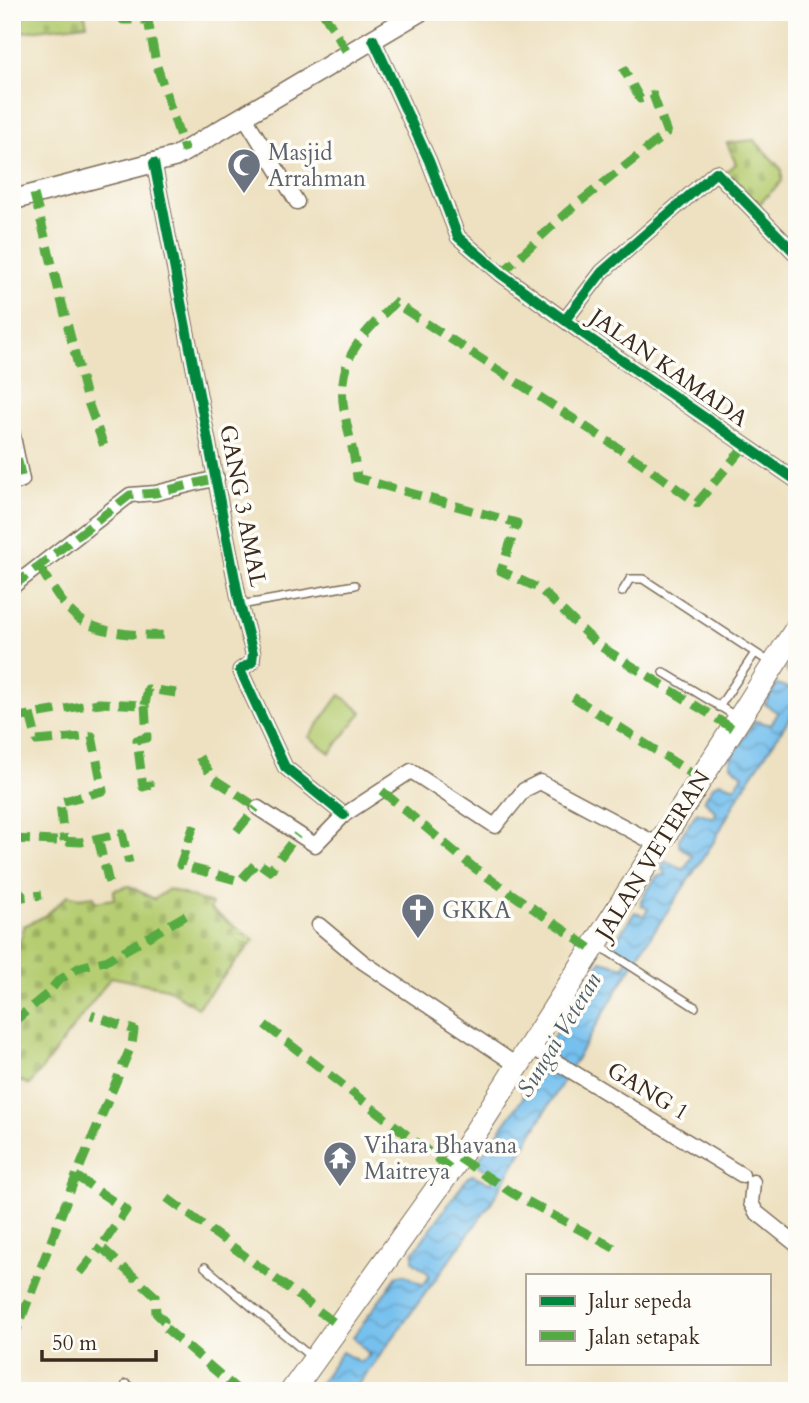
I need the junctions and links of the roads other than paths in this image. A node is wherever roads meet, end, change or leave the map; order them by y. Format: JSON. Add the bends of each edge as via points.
{"nodes":[{"id":1,"x":419,"y":12,"type":"edge"},
{"id":2,"x":373,"y":39,"type":"junction"},
{"id":3,"x":244,"y":116,"type":"junction"},
{"id":4,"x":154,"y":163,"type":"junction"},
{"id":5,"x":12,"y":200,"type":"edge"},
{"id":6,"x":297,"y":202,"type":"dead end"},
{"id":7,"x":797,"y":255,"type":"edge"},
{"id":8,"x":565,"y":320,"type":"junction"},
{"id":9,"x":12,"y":432,"type":"edge"},
{"id":10,"x":217,"y":478,"type":"junction"},
{"id":11,"x":797,"y":481,"type":"edge"},
{"id":12,"x":12,"y":484,"type":"edge"},
{"id":13,"x":355,"y":585,"type":"dead end"},
{"id":14,"x":12,"y":587,"type":"edge"},
{"id":15,"x":622,"y":592,"type":"dead end"},
{"id":16,"x":240,"y":605,"type":"junction"},
{"id":17,"x":797,"y":628,"type":"edge"},
{"id":18,"x":764,"y":659,"type":"junction"},
{"id":19,"x":663,"y":672,"type":"dead end"},
{"id":20,"x":729,"y":712,"type":"junction"},
{"id":21,"x":258,"y":808,"type":"dead end"},
{"id":22,"x":344,"y":815,"type":"junction"},
{"id":23,"x":658,"y":845,"type":"junction"},
{"id":24,"x":319,"y":925,"type":"dead end"},
{"id":25,"x":602,"y":947,"type":"junction"},
{"id":26,"x":695,"y":1007,"type":"dead end"},
{"id":27,"x":530,"y":1055,"type":"junction"},
{"id":28,"x":797,"y":1245,"type":"edge"},
{"id":29,"x":205,"y":1267,"type":"dead end"},
{"id":30,"x":315,"y":1360,"type":"junction"},
{"id":31,"x":126,"y":1384,"type":"dead end"},
{"id":32,"x":135,"y":1391,"type":"edge"},
{"id":33,"x":292,"y":1391,"type":"edge"}],
"edges":[{"from":1,"to":2,"type":"main road"},
{"from":2,"to":3,"type":"main road"},
{"from":2,"to":8,"type":"street","name":"JALAN KAMADA","via":[[429,161],[457,237]]},
{"from":3,"to":4,"type":"main road","via":[[175,157]]},
{"from":3,"to":6,"type":"street"},
{"from":4,"to":5,"type":"main road"},
{"from":4,"to":10,"type":"street","name":"GANG 3 AMAL"},
{"from":7,"to":8,"type":"street","via":[[716,172],[601,272]]},
{"from":8,"to":11,"type":"street","name":"JALAN KAMADA"},
{"from":9,"to":12,"type":"street","via":[[22,480]]},
{"from":10,"to":14,"type":"street","via":[[131,495]]},
{"from":10,"to":16,"type":"street","name":"GANG 3 AMAL"},
{"from":13,"to":16,"type":"lane"},
{"from":15,"to":18,"type":"lane","via":[[630,579],[643,579]]},
{"from":16,"to":22,"type":"street","name":"GANG 3 AMAL","via":[[253,659],[240,670],[285,767]]},
{"from":17,"to":18,"type":"main road","name":"JALAN VETERAN"},
{"from":18,"to":20,"type":"main road","name":"JALAN VETERAN"},
{"from":19,"to":20,"type":"lane"},
{"from":20,"to":23,"type":"main road","name":"JALAN VETERAN"},
{"from":21,"to":22,"type":"street","via":[[311,845]]},
{"from":22,"to":23,"type":"street","via":[[411,771],[495,826],[524,790],[541,782]]},
{"from":23,"to":25,"type":"main road","name":"JALAN VETERAN"},
{"from":24,"to":27,"type":"street","name":"GANG 1","via":[[363,962]]},
{"from":25,"to":26,"type":"lane"},
{"from":25,"to":27,"type":"main road","name":"JALAN VETERAN"},
{"from":27,"to":28,"type":"street","name":"GANG 1","via":[[573,1073],[748,1179],[755,1212]]},
{"from":27,"to":30,"type":"main road","name":"JALAN VETERAN"},
{"from":29,"to":30,"type":"lane"},
{"from":30,"to":33,"type":"main road","name":"JALAN VETERAN"},
{"from":31,"to":32,"type":"lane"}]}
